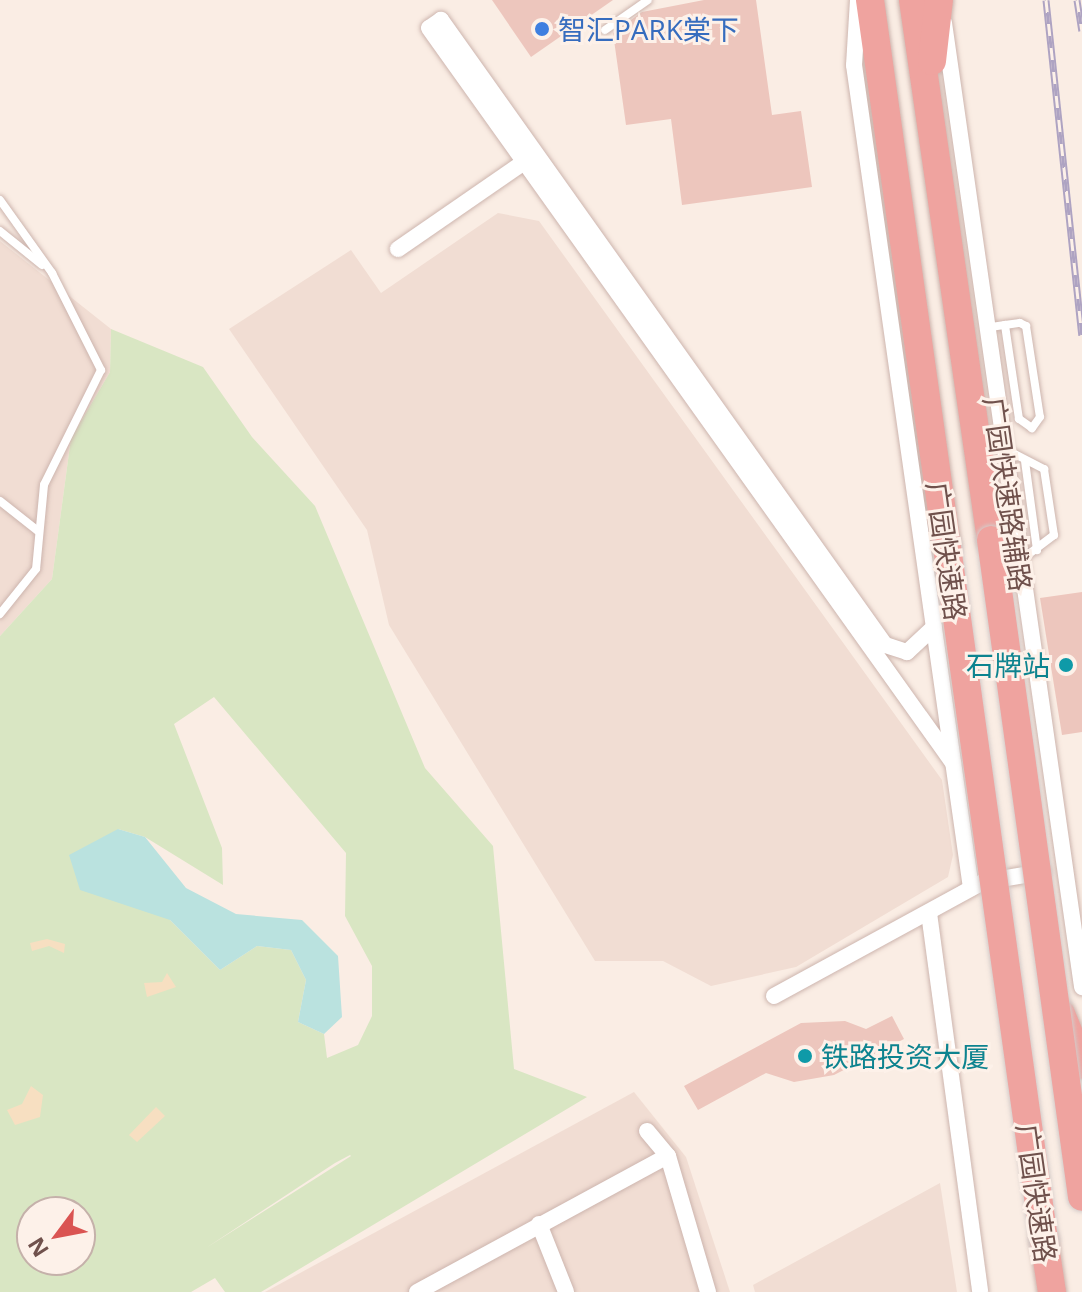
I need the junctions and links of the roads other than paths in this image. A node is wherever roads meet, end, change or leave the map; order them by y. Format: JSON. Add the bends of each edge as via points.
{"nodes":[{"id":1,"x":648,"y":0,"type":"edge"},
{"id":2,"x":858,"y":0,"type":"edge"},
{"id":3,"x":870,"y":0,"type":"edge"},
{"id":4,"x":913,"y":0,"type":"edge"},
{"id":5,"x":939,"y":0,"type":"edge"},
{"id":6,"x":605,"y":30,"type":"dead end"},
{"id":7,"x":927,"y":101,"type":"junction"},
{"id":8,"x":528,"y":159,"type":"junction"},
{"id":9,"x":0,"y":200,"type":"edge"},
{"id":10,"x":0,"y":231,"type":"edge"},
{"id":11,"x":398,"y":249,"type":"dead end"},
{"id":12,"x":52,"y":273,"type":"junction"},
{"id":13,"x":1005,"y":325,"type":"junction"},
{"id":14,"x":984,"y":328,"type":"junction"},
{"id":15,"x":731,"y":444,"type":"junction"},
{"id":16,"x":1001,"y":447,"type":"junction"},
{"id":17,"x":710,"y":460,"type":"dead end"},
{"id":18,"x":1025,"y":461,"type":"junction"},
{"id":19,"x":0,"y":501,"type":"edge"},
{"id":20,"x":38,"y":531,"type":"junction"},
{"id":21,"x":1037,"y":550,"type":"junction"},
{"id":22,"x":1017,"y":562,"type":"junction"},
{"id":23,"x":0,"y":614,"type":"edge"},
{"id":24,"x":934,"y":627,"type":"junction"},
{"id":25,"x":953,"y":763,"type":"junction"},
{"id":26,"x":1060,"y":869,"type":"junction"},
{"id":27,"x":971,"y":888,"type":"junction"},
{"id":28,"x":929,"y":913,"type":"junction"},
{"id":29,"x":1082,"y":987,"type":"edge"},
{"id":30,"x":1054,"y":995,"type":"junction"},
{"id":31,"x":774,"y":996,"type":"dead end"},
{"id":32,"x":1082,"y":1065,"type":"edge"},
{"id":33,"x":647,"y":1131,"type":"dead end"},
{"id":34,"x":668,"y":1156,"type":"junction"},
{"id":35,"x":1082,"y":1197,"type":"edge"},
{"id":36,"x":539,"y":1224,"type":"junction"},
{"id":37,"x":420,"y":1291,"type":"edge"},
{"id":38,"x":566,"y":1292,"type":"edge"},
{"id":39,"x":708,"y":1292,"type":"edge"},
{"id":40,"x":980,"y":1292,"type":"edge"},
{"id":41,"x":1052,"y":1292,"type":"edge"}],
"edges":[{"from":1,"to":6,"type":"lane"},
{"from":2,"to":24,"type":"street","via":[[854,65]]},
{"from":3,"to":41,"type":"highway","name":"广园快速路","bridge":true},
{"from":4,"to":7,"type":"highway","name":"广园快速路"},
{"from":5,"to":7,"type":"highway"},
{"from":5,"to":14,"type":"street","name":"广园快速路辅路","via":[[957,83]]},
{"from":7,"to":30,"type":"highway","name":"广园快速路","bridge":true},
{"from":8,"to":8,"type":"street","via":[[441,20],[429,28]]},
{"from":8,"to":11,"type":"street"},
{"from":8,"to":15,"type":"street"},
{"from":9,"to":12,"type":"lane"},
{"from":10,"to":12,"type":"lane"},
{"from":12,"to":20,"type":"lane","via":[[101,370],[44,485]]},
{"from":13,"to":13,"type":"lane","via":[[1019,419],[1032,428],[1040,417],[1028,331]]},
{"from":13,"to":14,"type":"lane"},
{"from":14,"to":16,"type":"street","name":"广园快速路辅路"},
{"from":15,"to":17,"type":"street"},
{"from":15,"to":24,"type":"street","via":[[887,647],[910,651]]},
{"from":15,"to":25,"type":"street"},
{"from":16,"to":18,"type":"lane"},
{"from":16,"to":22,"type":"street","name":"广园快速路辅路"},
{"from":18,"to":21,"type":"lane"},
{"from":18,"to":21,"type":"lane","via":[[1044,469],[1052,519],[1053,538]]},
{"from":19,"to":20,"type":"lane"},
{"from":20,"to":23,"type":"lane","via":[[36,569]]},
{"from":21,"to":22,"type":"lane"},
{"from":22,"to":26,"type":"street","name":"广园快速路辅路"},
{"from":24,"to":25,"type":"street"},
{"from":25,"to":27,"type":"street"},
{"from":26,"to":27,"type":"street"},
{"from":26,"to":29,"type":"street","name":"广园快速路辅路"},
{"from":27,"to":28,"type":"street"},
{"from":28,"to":31,"type":"street"},
{"from":28,"to":40,"type":"street"},
{"from":30,"to":32,"type":"highway","bridge":true},
{"from":30,"to":35,"type":"highway","name":"广园快速路","bridge":true},
{"from":33,"to":34,"type":"street"},
{"from":34,"to":36,"type":"street"},
{"from":34,"to":39,"type":"street"},
{"from":36,"to":37,"type":"street"},
{"from":36,"to":38,"type":"street"}]}
